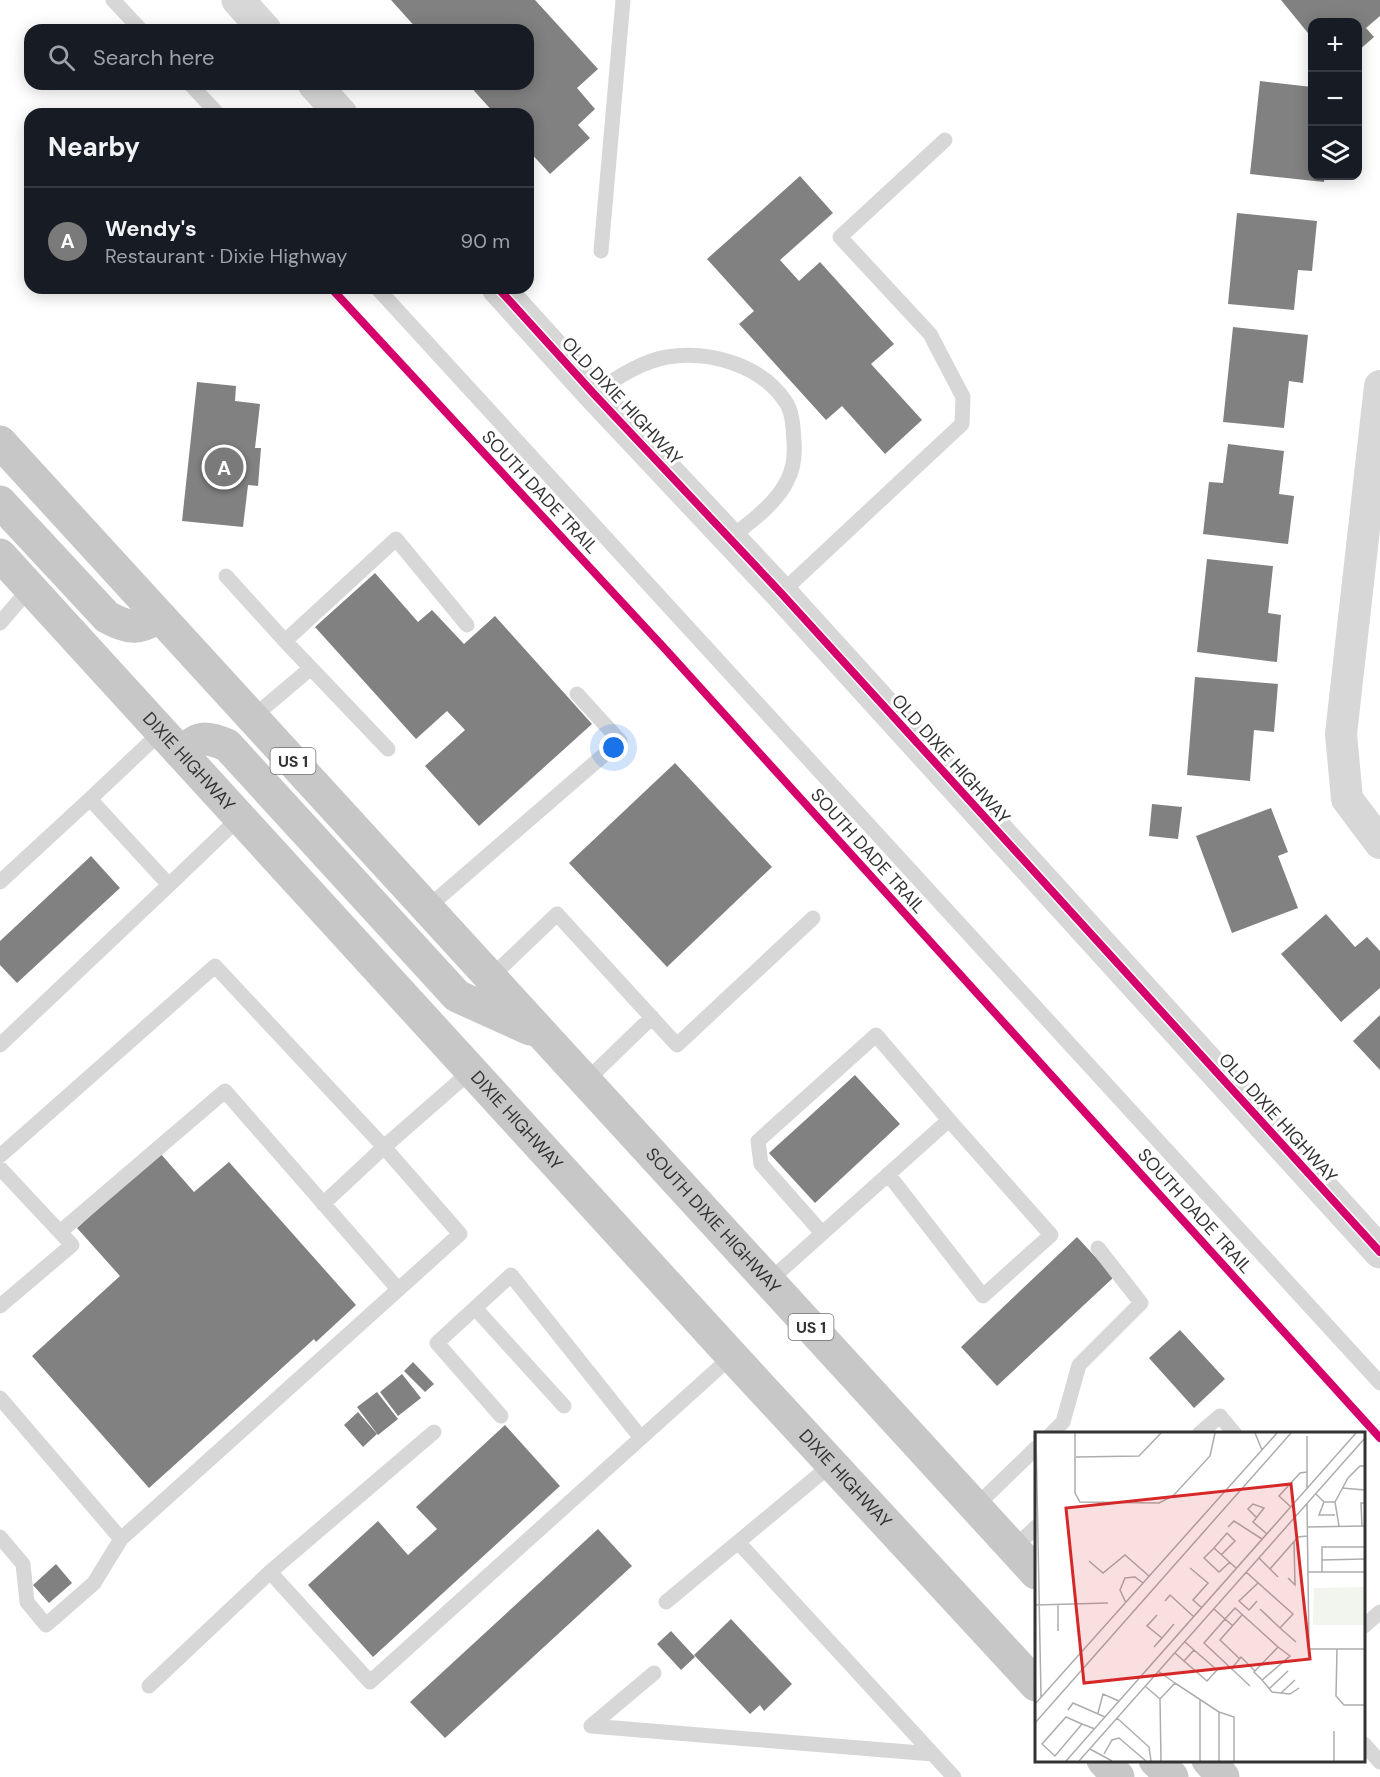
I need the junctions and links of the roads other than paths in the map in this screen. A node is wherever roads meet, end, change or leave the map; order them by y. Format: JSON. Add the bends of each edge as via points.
{"nodes":[{"id":1,"x":113,"y":0,"type":"edge"},
{"id":2,"x":238,"y":0,"type":"edge"},
{"id":3,"x":623,"y":0,"type":"edge"},
{"id":4,"x":135,"y":24,"type":"edge"},
{"id":5,"x":260,"y":24,"type":"edge"},
{"id":6,"x":196,"y":90,"type":"edge"},
{"id":7,"x":319,"y":90,"type":"edge"},
{"id":8,"x":212,"y":108,"type":"edge"},
{"id":9,"x":336,"y":108,"type":"edge"},
{"id":10,"x":945,"y":140,"type":"dead end"},
{"id":11,"x":602,"y":251,"type":"dead end"},
{"id":12,"x":382,"y":294,"type":"edge"},
{"id":13,"x":503,"y":294,"type":"edge"},
{"id":14,"x":1380,"y":386,"type":"edge"},
{"id":15,"x":593,"y":393,"type":"junction"},
{"id":16,"x":0,"y":442,"type":"edge"},
{"id":17,"x":0,"y":502,"type":"edge"},
{"id":18,"x":729,"y":539,"type":"junction"},
{"id":19,"x":0,"y":555,"type":"edge"},
{"id":20,"x":226,"y":576,"type":"dead end"},
{"id":21,"x":30,"y":588,"type":"junction"},
{"id":22,"x":781,"y":593,"type":"junction"},
{"id":23,"x":160,"y":617,"type":"junction"},
{"id":24,"x":0,"y":622,"type":"edge"},
{"id":25,"x":467,"y":625,"type":"dead end"},
{"id":26,"x":285,"y":641,"type":"junction"},
{"id":27,"x":311,"y":668,"type":"junction"},
{"id":28,"x":577,"y":694,"type":"dead end"},
{"id":29,"x":253,"y":717,"type":"junction"},
{"id":30,"x":171,"y":743,"type":"junction"},
{"id":31,"x":388,"y":749,"type":"dead end"},
{"id":32,"x":90,"y":799,"type":"junction"},
{"id":33,"x":240,"y":818,"type":"junction"},
{"id":34,"x":1380,"y":843,"type":"edge"},
{"id":35,"x":0,"y":882,"type":"edge"},
{"id":36,"x":169,"y":885,"type":"junction"},
{"id":37,"x":427,"y":908,"type":"junction"},
{"id":38,"x":813,"y":918,"type":"dead end"},
{"id":39,"x":490,"y":977,"type":"junction"},
{"id":40,"x":652,"y":1017,"type":"junction"},
{"id":41,"x":545,"y":1036,"type":"junction"},
{"id":42,"x":0,"y":1045,"type":"edge"},
{"id":43,"x":471,"y":1071,"type":"junction"},
{"id":44,"x":586,"y":1081,"type":"junction"},
{"id":45,"x":949,"y":1120,"type":"junction"},
{"id":46,"x":384,"y":1147,"type":"junction"},
{"id":47,"x":0,"y":1156,"type":"edge"},
{"id":48,"x":0,"y":1168,"type":"edge"},
{"id":49,"x":888,"y":1174,"type":"junction"},
{"id":50,"x":323,"y":1204,"type":"junction"},
{"id":51,"x":60,"y":1232,"type":"junction"},
{"id":52,"x":822,"y":1233,"type":"junction"},
{"id":53,"x":1098,"y":1248,"type":"dead end"},
{"id":54,"x":1380,"y":1252,"type":"edge"},
{"id":55,"x":769,"y":1281,"type":"junction"},
{"id":56,"x":398,"y":1289,"type":"junction"},
{"id":57,"x":0,"y":1306,"type":"edge"},
{"id":58,"x":475,"y":1308,"type":"junction"},
{"id":59,"x":732,"y":1356,"type":"junction"},
{"id":60,"x":1380,"y":1383,"type":"edge"},
{"id":61,"x":0,"y":1398,"type":"edge"},
{"id":62,"x":564,"y":1406,"type":"dead end"},
{"id":63,"x":501,"y":1416,"type":"dead end"},
{"id":64,"x":434,"y":1432,"type":"dead end"},
{"id":65,"x":1053,"y":1432,"type":"edge"},
{"id":66,"x":1201,"y":1432,"type":"edge"},
{"id":67,"x":1233,"y":1432,"type":"edge"},
{"id":68,"x":641,"y":1438,"type":"junction"},
{"id":69,"x":1035,"y":1449,"type":"edge"},
{"id":70,"x":832,"y":1464,"type":"junction"},
{"id":71,"x":975,"y":1506,"type":"junction"},
{"id":72,"x":0,"y":1537,"type":"edge"},
{"id":73,"x":1025,"y":1538,"type":"edge"},
{"id":74,"x":122,"y":1539,"type":"junction"},
{"id":75,"x":738,"y":1542,"type":"junction"},
{"id":76,"x":1035,"y":1570,"type":"edge"},
{"id":77,"x":270,"y":1572,"type":"junction"},
{"id":78,"x":666,"y":1602,"type":"dead end"},
{"id":79,"x":1380,"y":1612,"type":"edge"},
{"id":80,"x":1365,"y":1625,"type":"edge"},
{"id":81,"x":654,"y":1673,"type":"dead end"},
{"id":82,"x":1035,"y":1684,"type":"edge"},
{"id":83,"x":149,"y":1686,"type":"dead end"},
{"id":84,"x":1365,"y":1745,"type":"edge"},
{"id":85,"x":933,"y":1755,"type":"junction"},
{"id":86,"x":1104,"y":1762,"type":"edge"},
{"id":87,"x":1156,"y":1762,"type":"edge"},
{"id":88,"x":1209,"y":1762,"type":"edge"},
{"id":89,"x":1380,"y":1762,"type":"edge"},
{"id":90,"x":954,"y":1777,"type":"edge"},
{"id":91,"x":1118,"y":1777,"type":"edge"},
{"id":92,"x":1172,"y":1777,"type":"edge"},
{"id":93,"x":1224,"y":1777,"type":"edge"}],
"edges":[{"from":1,"to":4,"type":"lane"},
{"from":2,"to":5,"type":"street"},
{"from":3,"to":11,"type":"lane"},
{"from":6,"to":8,"type":"lane"},
{"from":7,"to":9,"type":"street"},
{"from":10,"to":22,"type":"lane","via":[[840,237],[930,334],[963,397],[962,424]]},
{"from":12,"to":60,"type":"lane"},
{"from":13,"to":15,"type":"street","name":"OLD DIXIE HIGHWAY"},
{"from":14,"to":34,"type":"street","via":[[1341,734],[1347,799]]},
{"from":15,"to":18,"type":"street","name":"OLD DIXIE HIGHWAY"},
{"from":15,"to":18,"type":"lane","via":[[635,367],[667,357],[700,356],[735,363],[764,379],[786,402],[793,423],[795,453],[787,482],[762,513]]},
{"from":16,"to":23,"type":"highway","number":"US 1"},
{"from":17,"to":23,"type":"highway","via":[[106,617],[124,626],[143,626]]},
{"from":18,"to":22,"type":"street","name":"OLD DIXIE HIGHWAY"},
{"from":19,"to":21,"type":"highway","name":"DIXIE HIGHWAY"},
{"from":20,"to":26,"type":"lane"},
{"from":21,"to":24,"type":"lane"},
{"from":21,"to":30,"type":"highway","name":"DIXIE HIGHWAY"},
{"from":22,"to":54,"type":"street","name":"OLD DIXIE HIGHWAY"},
{"from":23,"to":29,"type":"highway","number":"US 1"},
{"from":25,"to":26,"type":"lane","via":[[396,539]]},
{"from":26,"to":27,"type":"lane"},
{"from":27,"to":29,"type":"lane"},
{"from":27,"to":31,"type":"lane"},
{"from":28,"to":37,"type":"lane","via":[[620,741]]},
{"from":29,"to":37,"type":"highway","number":"US 1"},
{"from":30,"to":32,"type":"lane"},
{"from":30,"to":33,"type":"highway","name":"DIXIE HIGHWAY"},
{"from":30,"to":41,"type":"highway","via":[[207,738],[227,746],[457,996]]},
{"from":32,"to":35,"type":"lane"},
{"from":32,"to":36,"type":"lane"},
{"from":33,"to":36,"type":"lane"},
{"from":33,"to":43,"type":"highway","name":"DIXIE HIGHWAY"},
{"from":36,"to":42,"type":"lane"},
{"from":37,"to":39,"type":"highway","number":"US 1"},
{"from":38,"to":40,"type":"lane","via":[[677,1045]]},
{"from":39,"to":40,"type":"lane","via":[[557,914]]},
{"from":39,"to":41,"type":"highway","number":"US 1"},
{"from":40,"to":44,"type":"lane"},
{"from":41,"to":44,"type":"highway","number":"US 1"},
{"from":43,"to":46,"type":"lane"},
{"from":43,"to":59,"type":"highway","name":"DIXIE HIGHWAY"},
{"from":44,"to":55,"type":"highway","name":"SOUTH DIXIE HIGHWAY","number":"US 1"},
{"from":45,"to":49,"type":"lane"},
{"from":45,"to":49,"type":"lane","via":[[1051,1235],[983,1296]]},
{"from":45,"to":52,"type":"lane","via":[[876,1035],[758,1141],[761,1164]]},
{"from":46,"to":47,"type":"lane","via":[[214,966]]},
{"from":46,"to":50,"type":"lane"},
{"from":46,"to":56,"type":"lane","via":[[459,1234]]},
{"from":48,"to":51,"type":"lane"},
{"from":49,"to":52,"type":"lane"},
{"from":50,"to":51,"type":"lane","via":[[225,1091]]},
{"from":50,"to":56,"type":"lane"},
{"from":51,"to":57,"type":"lane","via":[[72,1245]]},
{"from":52,"to":55,"type":"lane"},
{"from":53,"to":65,"type":"lane","via":[[1141,1304],[1078,1365],[1063,1422]]},
{"from":55,"to":71,"type":"highway","name":"SOUTH DIXIE HIGHWAY","number":"US 1"},
{"from":56,"to":74,"type":"lane"},
{"from":58,"to":62,"type":"lane"},
{"from":58,"to":63,"type":"lane","via":[[436,1343]]},
{"from":58,"to":68,"type":"lane","via":[[511,1275]]},
{"from":59,"to":68,"type":"lane"},
{"from":59,"to":70,"type":"highway","name":"DIXIE HIGHWAY"},
{"from":61,"to":74,"type":"lane"},
{"from":64,"to":77,"type":"lane"},
{"from":66,"to":67,"type":"lane","via":[[1220,1416]]},
{"from":68,"to":77,"type":"lane","via":[[370,1682]]},
{"from":69,"to":71,"type":"lane"},
{"from":70,"to":75,"type":"lane"},
{"from":70,"to":82,"type":"highway","name":"DIXIE HIGHWAY"},
{"from":71,"to":73,"type":"highway","name":"SOUTH DIXIE HIGHWAY","number":"US 1"},
{"from":72,"to":74,"type":"lane","via":[[23,1564],[27,1602],[46,1625],[94,1582]]},
{"from":73,"to":76,"type":"highway","name":"SOUTH DIXIE HIGHWAY","number":"US 1"},
{"from":75,"to":78,"type":"lane"},
{"from":75,"to":85,"type":"lane"},
{"from":77,"to":83,"type":"lane"},
{"from":79,"to":80,"type":"lane"},
{"from":81,"to":85,"type":"lane","via":[[591,1726]]},
{"from":84,"to":89,"type":"lane"},
{"from":85,"to":90,"type":"lane"},
{"from":86,"to":91,"type":"highway"},
{"from":87,"to":92,"type":"highway"},
{"from":88,"to":93,"type":"highway"}]}
